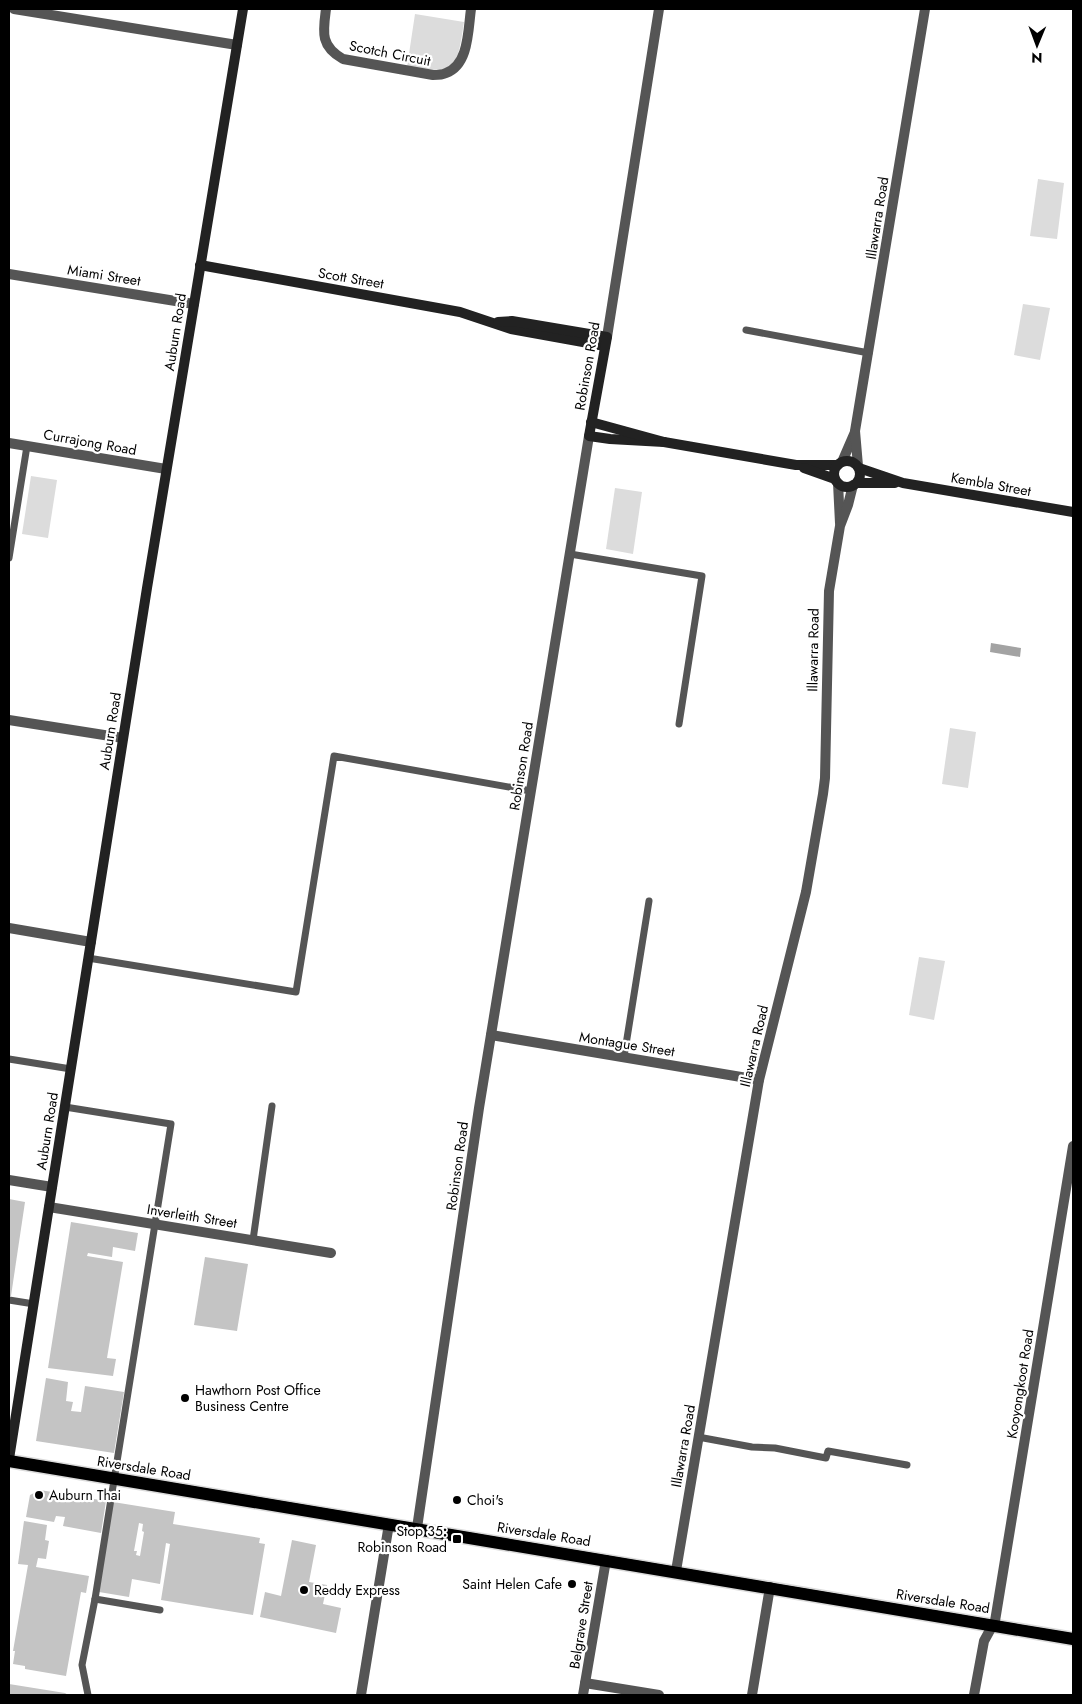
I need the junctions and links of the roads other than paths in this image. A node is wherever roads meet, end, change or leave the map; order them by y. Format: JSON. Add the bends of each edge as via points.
{"nodes":[{"id":1,"x":14,"y":9,"type":"edge"},
{"id":2,"x":242,"y":9,"type":"edge"},
{"id":3,"x":326,"y":9,"type":"edge"},
{"id":4,"x":471,"y":9,"type":"edge"},
{"id":5,"x":660,"y":9,"type":"edge"},
{"id":6,"x":925,"y":9,"type":"edge"},
{"id":7,"x":237,"y":45,"type":"junction"},
{"id":8,"x":200,"y":265,"type":"junction"},
{"id":9,"x":9,"y":274,"type":"edge"},
{"id":10,"x":194,"y":304,"type":"junction"},
{"id":11,"x":746,"y":330,"type":"dead end"},
{"id":12,"x":606,"y":342,"type":"junction"},
{"id":13,"x":869,"y":353,"type":"junction"},
{"id":14,"x":591,"y":422,"type":"junction"},
{"id":15,"x":856,"y":431,"type":"junction"},
{"id":16,"x":589,"y":436,"type":"junction"},
{"id":17,"x":664,"y":442,"type":"junction"},
{"id":18,"x":9,"y":443,"type":"edge"},
{"id":19,"x":27,"y":446,"type":"junction"},
{"id":20,"x":840,"y":463,"type":"junction"},
{"id":21,"x":796,"y":465,"type":"junction"},
{"id":22,"x":858,"y":467,"type":"junction"},
{"id":23,"x":166,"y":469,"type":"junction"},
{"id":24,"x":836,"y":481,"type":"junction"},
{"id":25,"x":903,"y":483,"type":"junction"},
{"id":26,"x":855,"y":484,"type":"junction"},
{"id":27,"x":1073,"y":512,"type":"edge"},
{"id":28,"x":840,"y":526,"type":"junction"},
{"id":29,"x":570,"y":554,"type":"junction"},
{"id":30,"x":9,"y":558,"type":"edge"},
{"id":31,"x":9,"y":720,"type":"edge"},
{"id":32,"x":679,"y":724,"type":"dead end"},
{"id":33,"x":123,"y":738,"type":"junction"},
{"id":34,"x":531,"y":791,"type":"junction"},
{"id":35,"x":649,"y":901,"type":"dead end"},
{"id":36,"x":9,"y":928,"type":"edge"},
{"id":37,"x":91,"y":942,"type":"junction"},
{"id":38,"x":88,"y":958,"type":"junction"},
{"id":39,"x":491,"y":1035,"type":"junction"},
{"id":40,"x":624,"y":1057,"type":"junction"},
{"id":41,"x":9,"y":1059,"type":"edge"},
{"id":42,"x":71,"y":1069,"type":"junction"},
{"id":43,"x":759,"y":1080,"type":"junction"},
{"id":44,"x":272,"y":1106,"type":"dead end"},
{"id":45,"x":65,"y":1107,"type":"junction"},
{"id":46,"x":1073,"y":1146,"type":"edge"},
{"id":47,"x":9,"y":1180,"type":"edge"},
{"id":48,"x":52,"y":1187,"type":"junction"},
{"id":49,"x":49,"y":1207,"type":"junction"},
{"id":50,"x":155,"y":1224,"type":"junction"},
{"id":51,"x":252,"y":1240,"type":"junction"},
{"id":52,"x":331,"y":1253,"type":"dead end"},
{"id":53,"x":9,"y":1300,"type":"edge"},
{"id":54,"x":34,"y":1304,"type":"junction"},
{"id":55,"x":698,"y":1437,"type":"junction"},
{"id":56,"x":9,"y":1460,"type":"edge"},
{"id":57,"x":907,"y":1465,"type":"dead end"},
{"id":58,"x":114,"y":1478,"type":"junction"},
{"id":59,"x":389,"y":1524,"type":"junction"},
{"id":60,"x":417,"y":1528,"type":"junction"},
{"id":61,"x":606,"y":1560,"type":"junction"},
{"id":62,"x":676,"y":1572,"type":"junction"},
{"id":63,"x":770,"y":1587,"type":"junction"},
{"id":64,"x":95,"y":1599,"type":"junction"},
{"id":65,"x":160,"y":1610,"type":"dead end"},
{"id":66,"x":993,"y":1624,"type":"junction"},
{"id":67,"x":1073,"y":1638,"type":"edge"},
{"id":68,"x":586,"y":1683,"type":"junction"},
{"id":69,"x":88,"y":1695,"type":"edge"},
{"id":70,"x":361,"y":1695,"type":"edge"},
{"id":71,"x":583,"y":1695,"type":"edge"},
{"id":72,"x":659,"y":1695,"type":"edge"},
{"id":73,"x":752,"y":1695,"type":"edge"},
{"id":74,"x":974,"y":1695,"type":"edge"}],
"edges":[{"from":1,"to":7,"type":"street"},
{"from":2,"to":7,"type":"main road","name":"Auburn Road"},
{"from":3,"to":4,"type":"street","name":"Scotch Circuit","via":[[323,28],[325,42],[332,53],[343,59],[434,75],[458,66],[463,56]]},
{"from":5,"to":12,"type":"street","name":"Robinson Road"},
{"from":6,"to":13,"type":"street","name":"Illawarra Road"},
{"from":7,"to":8,"type":"main road","name":"Auburn Road"},
{"from":8,"to":10,"type":"main road","name":"Auburn Road"},
{"from":8,"to":12,"type":"main road","name":"Scott Street","via":[[460,312],[495,322],[512,321]]},
{"from":9,"to":10,"type":"street","name":"Miami Street"},
{"from":10,"to":23,"type":"main road","name":"Auburn Road"},
{"from":11,"to":13,"type":"lane"},
{"from":12,"to":14,"type":"main road","name":"Robinson Road"},
{"from":13,"to":15,"type":"street","name":"Illawarra Road"},
{"from":14,"to":16,"type":"main road","name":"Robinson Road"},
{"from":14,"to":17,"type":"main road"},
{"from":15,"to":20,"type":"street","name":"Illawarra Road"},
{"from":15,"to":22,"type":"street","name":"Illawarra Road"},
{"from":16,"to":17,"type":"main road"},
{"from":16,"to":29,"type":"street","name":"Robinson Road"},
{"from":17,"to":21,"type":"main road"},
{"from":18,"to":19,"type":"street","name":"Currajong Road"},
{"from":19,"to":23,"type":"street","name":"Currajong Road"},
{"from":19,"to":30,"type":"lane"},
{"from":20,"to":21,"type":"main road"},
{"from":20,"to":22,"type":"main road","via":[[850,461]]},
{"from":20,"to":24,"type":"main road","via":[[834,471]]},
{"from":21,"to":24,"type":"main road"},
{"from":22,"to":25,"type":"main road","name":"Kembla Street"},
{"from":22,"to":26,"type":"main road","via":[[860,476]]},
{"from":23,"to":33,"type":"main road","name":"Auburn Road"},
{"from":24,"to":26,"type":"main road","via":[[845,487]]},
{"from":24,"to":28,"type":"street","name":"Illawarra Road"},
{"from":25,"to":26,"type":"main road","name":"Kembla Street"},
{"from":25,"to":27,"type":"main road","name":"Kembla Street"},
{"from":26,"to":28,"type":"street","name":"Illawarra Road"},
{"from":28,"to":43,"type":"street","name":"Illawarra Road","via":[[829,591],[823,794],[806,892]]},
{"from":29,"to":32,"type":"lane","via":[[702,576]]},
{"from":29,"to":34,"type":"street","name":"Robinson Road"},
{"from":31,"to":33,"type":"street"},
{"from":33,"to":37,"type":"main road","name":"Auburn Road"},
{"from":34,"to":38,"type":"lane","via":[[334,756],[296,992]]},
{"from":34,"to":39,"type":"street","name":"Robinson Road"},
{"from":35,"to":40,"type":"lane"},
{"from":36,"to":37,"type":"street"},
{"from":37,"to":38,"type":"main road","name":"Auburn Road"},
{"from":38,"to":42,"type":"main road","name":"Auburn Road"},
{"from":39,"to":40,"type":"street","name":"Montague Street"},
{"from":39,"to":60,"type":"street","name":"Robinson Road"},
{"from":40,"to":43,"type":"street","name":"Montague Street"},
{"from":41,"to":42,"type":"lane"},
{"from":42,"to":45,"type":"main road","name":"Auburn Road"},
{"from":43,"to":55,"type":"street","name":"Illawarra Road"},
{"from":44,"to":51,"type":"lane"},
{"from":45,"to":48,"type":"main road","name":"Auburn Road"},
{"from":45,"to":50,"type":"lane","via":[[171,1124]]},
{"from":46,"to":66,"type":"street","name":"Kooyongkoot Road"},
{"from":47,"to":48,"type":"street"},
{"from":48,"to":49,"type":"main road","name":"Auburn Road"},
{"from":49,"to":50,"type":"street","name":"Inverleith Street"},
{"from":49,"to":54,"type":"main road","name":"Auburn Road"},
{"from":50,"to":51,"type":"street","name":"Inverleith Street"},
{"from":50,"to":58,"type":"lane"},
{"from":51,"to":52,"type":"street","name":"Inverleith Street"},
{"from":53,"to":54,"type":"lane"},
{"from":54,"to":56,"type":"main road","name":"Auburn Road"},
{"from":55,"to":57,"type":"lane","via":[[826,1458],[828,1451]]},
{"from":55,"to":62,"type":"street","name":"Illawarra Road"},
{"from":56,"to":58,"type":"main road","name":"Riversdale Road"},
{"from":58,"to":59,"type":"main road","name":"Riversdale Road"},
{"from":58,"to":64,"type":"lane"},
{"from":59,"to":60,"type":"main road","name":"Riversdale Road"},
{"from":59,"to":70,"type":"street"},
{"from":60,"to":61,"type":"main road","name":"Riversdale Road"},
{"from":61,"to":62,"type":"main road","name":"Riversdale Road"},
{"from":61,"to":68,"type":"street","name":"Belgrave Street"},
{"from":62,"to":63,"type":"main road","name":"Riversdale Road"},
{"from":63,"to":66,"type":"main road","name":"Riversdale Road"},
{"from":63,"to":73,"type":"street"},
{"from":64,"to":65,"type":"lane"},
{"from":64,"to":69,"type":"lane","via":[[82,1665]]},
{"from":66,"to":67,"type":"main road","name":"Riversdale Road"},
{"from":66,"to":74,"type":"street","name":"Kooyongkoot Road","via":[[984,1641]]},
{"from":68,"to":71,"type":"street","name":"Belgrave Street"},
{"from":68,"to":72,"type":"street"}]}
